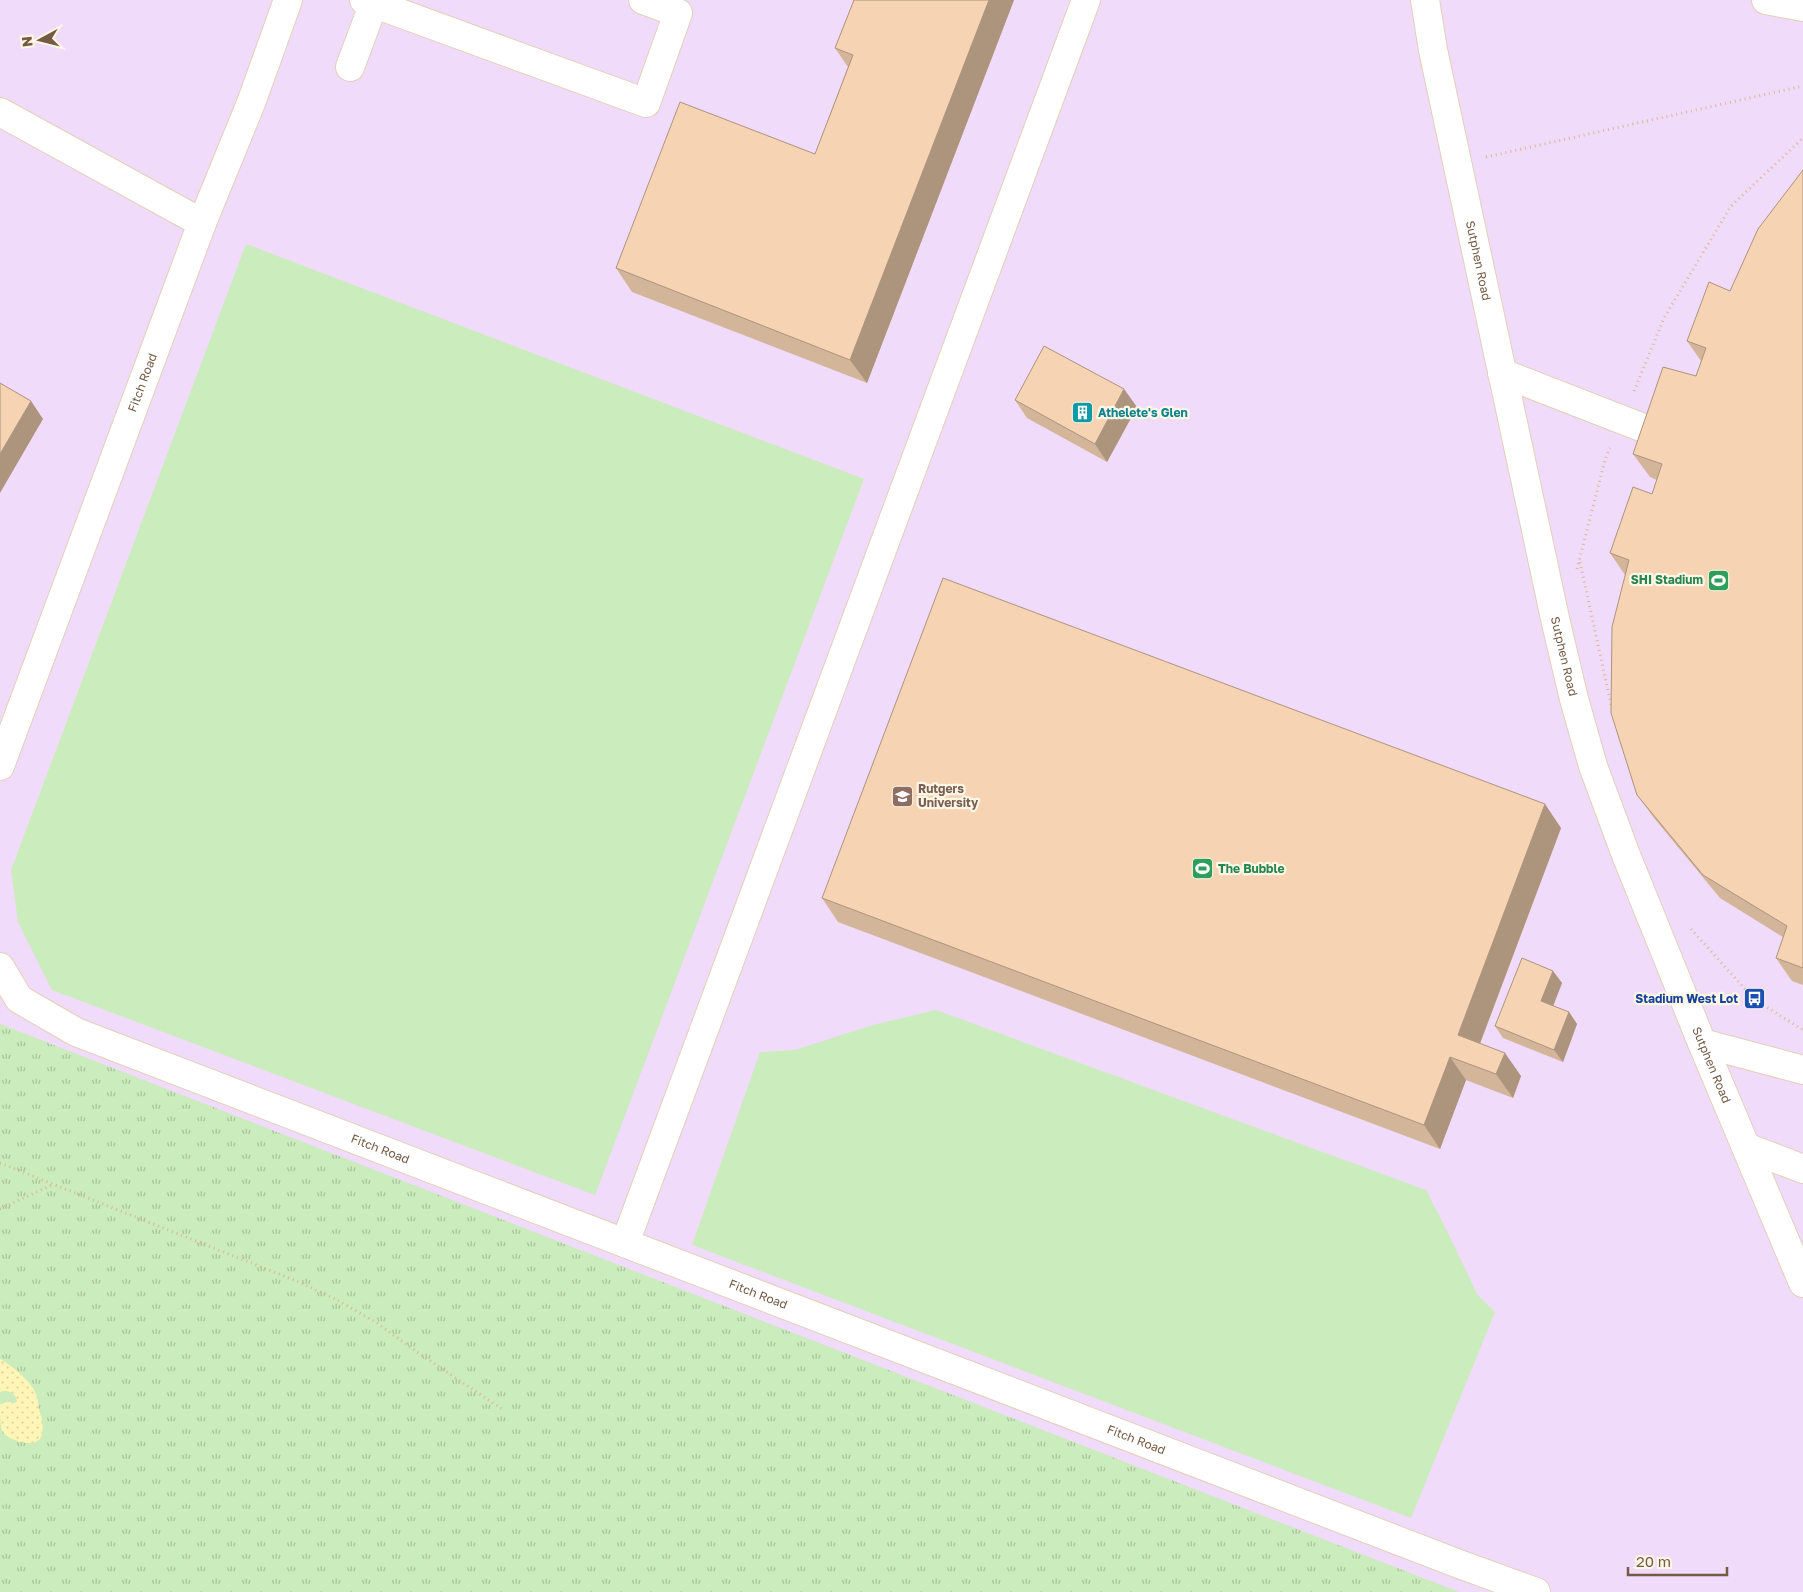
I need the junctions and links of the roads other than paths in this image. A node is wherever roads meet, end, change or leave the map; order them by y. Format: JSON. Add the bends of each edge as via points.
{"nodes":[{"id":1,"x":288,"y":0,"type":"edge"},
{"id":2,"x":642,"y":0,"type":"edge"},
{"id":3,"x":1086,"y":0,"type":"edge"},
{"id":4,"x":1425,"y":0,"type":"edge"},
{"id":5,"x":1766,"y":0,"type":"edge"},
{"id":6,"x":371,"y":1,"type":"edge"},
{"id":7,"x":1803,"y":7,"type":"edge"},
{"id":8,"x":350,"y":67,"type":"dead end"},
{"id":9,"x":0,"y":112,"type":"edge"},
{"id":10,"x":202,"y":223,"type":"junction"},
{"id":11,"x":1502,"y":374,"type":"junction"},
{"id":12,"x":1664,"y":436,"type":"edge"},
{"id":13,"x":0,"y":766,"type":"edge"},
{"id":14,"x":0,"y":967,"type":"edge"},
{"id":15,"x":1702,"y":1043,"type":"junction"},
{"id":16,"x":1803,"y":1070,"type":"edge"},
{"id":17,"x":1746,"y":1147,"type":"junction"},
{"id":18,"x":1803,"y":1169,"type":"edge"},
{"id":19,"x":625,"y":1243,"type":"junction"},
{"id":20,"x":1803,"y":1283,"type":"edge"},
{"id":21,"x":1536,"y":1592,"type":"edge"}],
"edges":[{"from":1,"to":10,"type":"street","name":"Fitch Road"},
{"from":2,"to":6,"type":"street","via":[[678,13],[646,103]]},
{"from":3,"to":19,"type":"street"},
{"from":4,"to":11,"type":"street","name":"Sutphen Road","via":[[1432,50]]},
{"from":5,"to":7,"type":"street"},
{"from":6,"to":8,"type":"street"},
{"from":9,"to":10,"type":"street"},
{"from":10,"to":13,"type":"street","name":"Fitch Road"},
{"from":11,"to":12,"type":"street"},
{"from":11,"to":15,"type":"street","name":"Sutphen Road","via":[[1574,700],[1626,855]]},
{"from":14,"to":19,"type":"street","name":"Fitch Road","via":[[18,999],[76,1032]]},
{"from":15,"to":16,"type":"street"},
{"from":15,"to":17,"type":"street","name":"Sutphen Road"},
{"from":17,"to":18,"type":"street"},
{"from":17,"to":20,"type":"street","name":"Sutphen Road"},
{"from":19,"to":21,"type":"street","name":"Fitch Road"}]}
